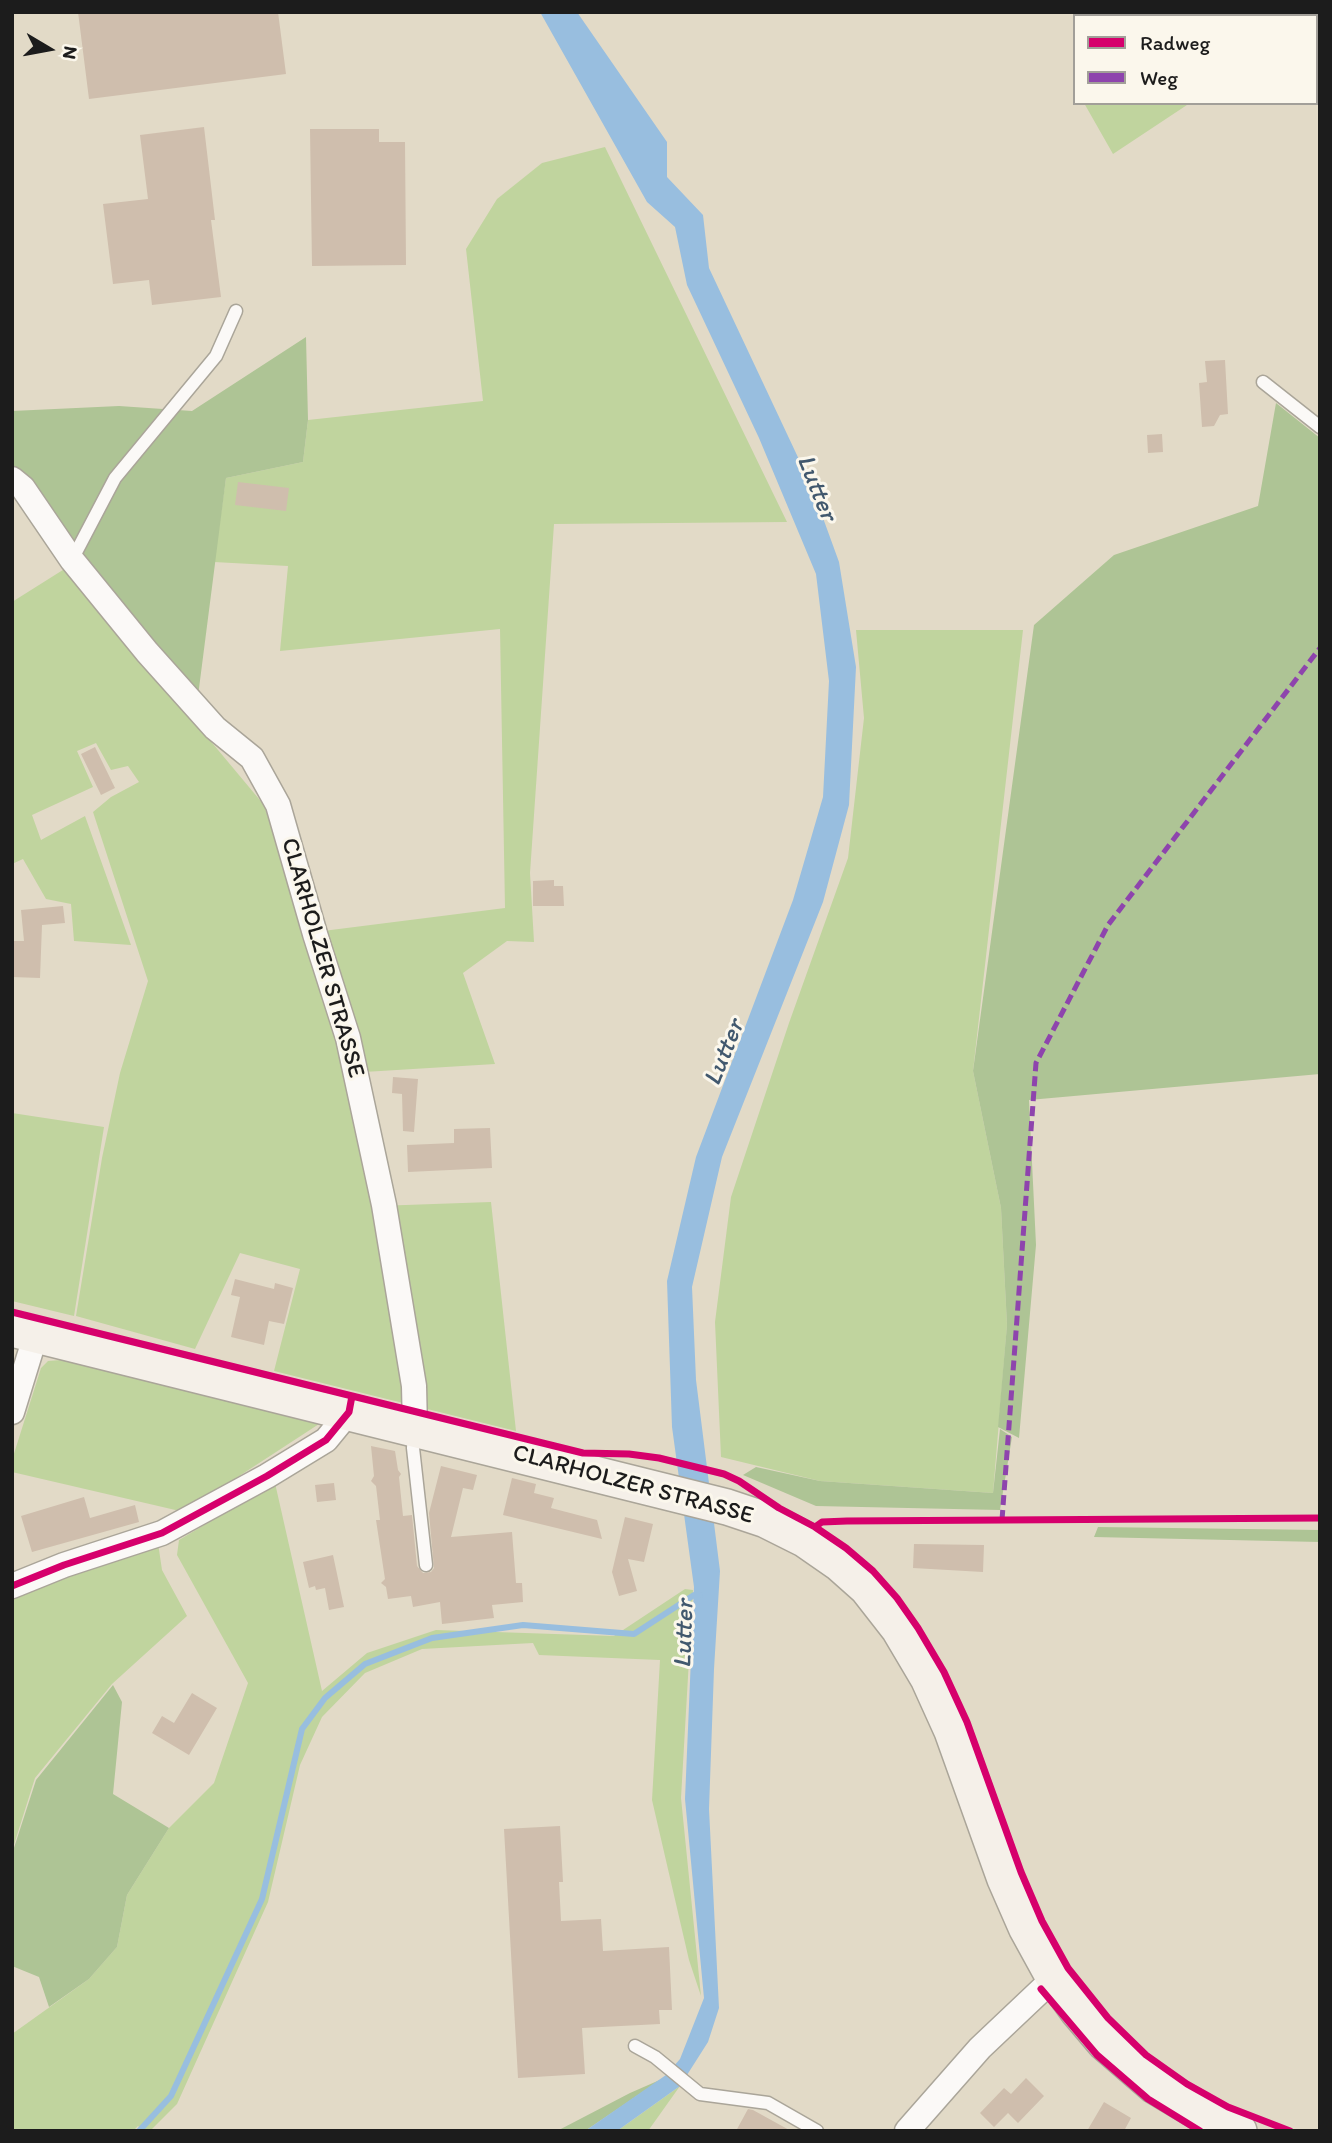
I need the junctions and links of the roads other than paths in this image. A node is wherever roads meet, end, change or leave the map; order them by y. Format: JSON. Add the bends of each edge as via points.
{"nodes":[{"id":1,"x":236,"y":312,"type":"dead end"},
{"id":2,"x":1263,"y":382,"type":"dead end"},
{"id":3,"x":1320,"y":428,"type":"edge"},
{"id":4,"x":12,"y":479,"type":"edge"},
{"id":5,"x":72,"y":560,"type":"junction"},
{"id":6,"x":24,"y":1332,"type":"edge"},
{"id":7,"x":12,"y":1412,"type":"edge"},
{"id":8,"x":349,"y":1412,"type":"junction"},
{"id":9,"x":415,"y":1428,"type":"junction"},
{"id":10,"x":426,"y":1565,"type":"dead end"},
{"id":11,"x":12,"y":1586,"type":"edge"},
{"id":12,"x":1054,"y":1978,"type":"junction"},
{"id":13,"x":635,"y":2046,"type":"dead end"},
{"id":14,"x":817,"y":2131,"type":"edge"},
{"id":15,"x":907,"y":2131,"type":"edge"},
{"id":16,"x":1239,"y":2131,"type":"edge"}],
"edges":[{"from":1,"to":5,"type":"lane","via":[[216,356],[115,478]]},
{"from":2,"to":3,"type":"lane"},
{"from":4,"to":5,"type":"street","name":"CLARHOLZER STRASSE"},
{"from":5,"to":9,"type":"street","name":"CLARHOLZER STRASSE","via":[[215,728],[252,758],[278,806],[348,1038],[384,1205],[414,1386]]},
{"from":6,"to":7,"type":"street"},
{"from":6,"to":8,"type":"street","name":"CLARHOLZER STRASSE"},
{"from":8,"to":9,"type":"street","name":"CLARHOLZER STRASSE"},
{"from":8,"to":11,"type":"street","via":[[326,1440],[162,1533]]},
{"from":9,"to":10,"type":"lane","via":[[413,1448]]},
{"from":9,"to":12,"type":"street","name":"CLARHOLZER STRASSE","via":[[727,1507],[804,1539],[867,1588],[928,1678],[1005,1879]]},
{"from":12,"to":15,"type":"street","via":[[980,2048]]},
{"from":12,"to":16,"type":"street","name":"CLARHOLZER STRASSE","via":[[1104,2042],[1154,2086]]},
{"from":13,"to":14,"type":"lane","via":[[701,2094],[768,2104]]}]}
